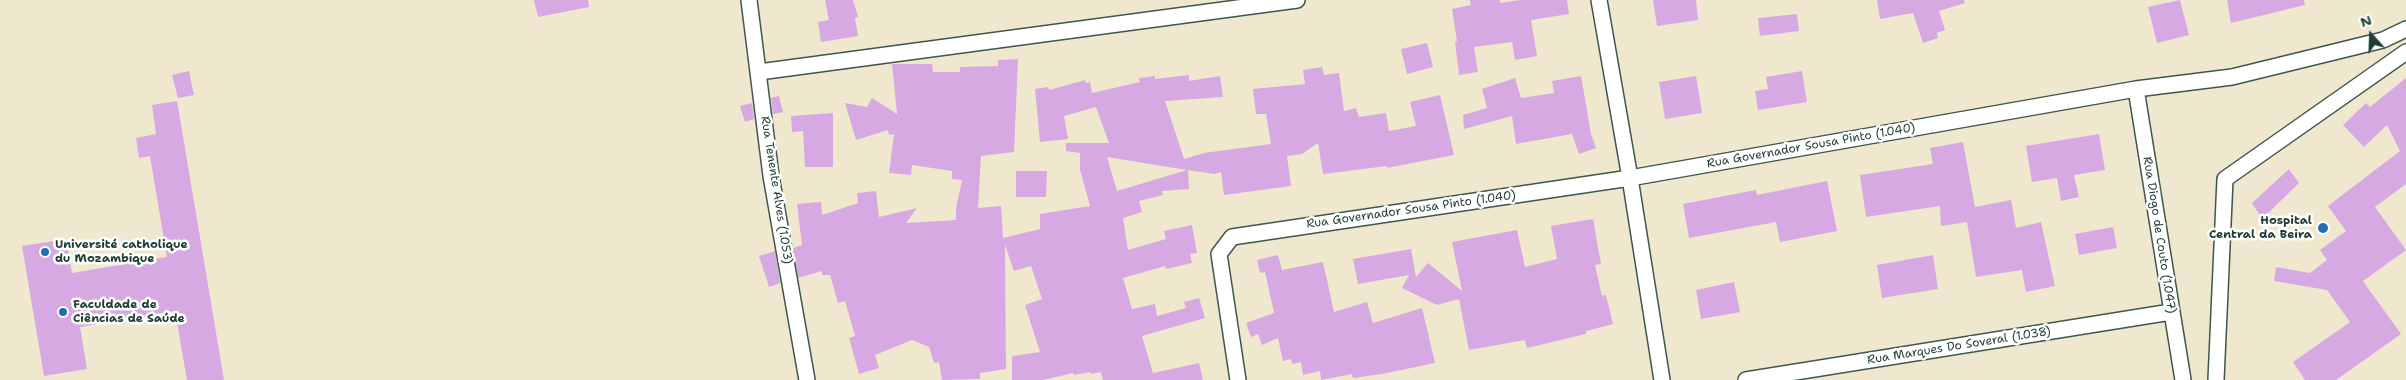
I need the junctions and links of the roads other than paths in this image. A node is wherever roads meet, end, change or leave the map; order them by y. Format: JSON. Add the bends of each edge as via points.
{"nodes":[{"id":1,"x":749,"y":0,"type":"edge"},
{"id":2,"x":1297,"y":0,"type":"edge"},
{"id":3,"x":1599,"y":0,"type":"edge"},
{"id":4,"x":2406,"y":29,"type":"edge"},
{"id":5,"x":2406,"y":52,"type":"edge"},
{"id":6,"x":759,"y":72,"type":"junction"},
{"id":7,"x":2136,"y":89,"type":"junction"},
{"id":8,"x":1630,"y":178,"type":"junction"},
{"id":9,"x":2171,"y":312,"type":"junction"},
{"id":10,"x":808,"y":380,"type":"edge"},
{"id":11,"x":1238,"y":380,"type":"edge"},
{"id":12,"x":1662,"y":380,"type":"edge"},
{"id":13,"x":1746,"y":380,"type":"edge"},
{"id":14,"x":2183,"y":380,"type":"edge"},
{"id":15,"x":2216,"y":380,"type":"edge"}],
"edges":[{"from":1,"to":6,"type":"street","name":"Rua Tenente Alves (1.053)"},
{"from":2,"to":6,"type":"street"},
{"from":3,"to":8,"type":"street"},
{"from":4,"to":7,"type":"street","name":"Rua Governador Sousa Pinto (1.040)","via":[[2383,40],[2270,69]]},
{"from":5,"to":15,"type":"street","via":[[2225,179]]},
{"from":6,"to":10,"type":"street","name":"Rua Tenente Alves (1.053)","via":[[771,176]]},
{"from":7,"to":8,"type":"street","name":"Rua Governador Sousa Pinto (1.040)"},
{"from":7,"to":9,"type":"street","name":"Rua Diogo de Couto (1.047)"},
{"from":8,"to":11,"type":"street","name":"Rua Governador Sousa Pinto (1.040)","via":[[1232,236],[1219,254]]},
{"from":8,"to":12,"type":"street"},
{"from":9,"to":13,"type":"street","name":"Rua Marques Do Soveral (1.038)"},
{"from":9,"to":14,"type":"street","name":"Rua Diogo de Couto (1.047)"}]}
